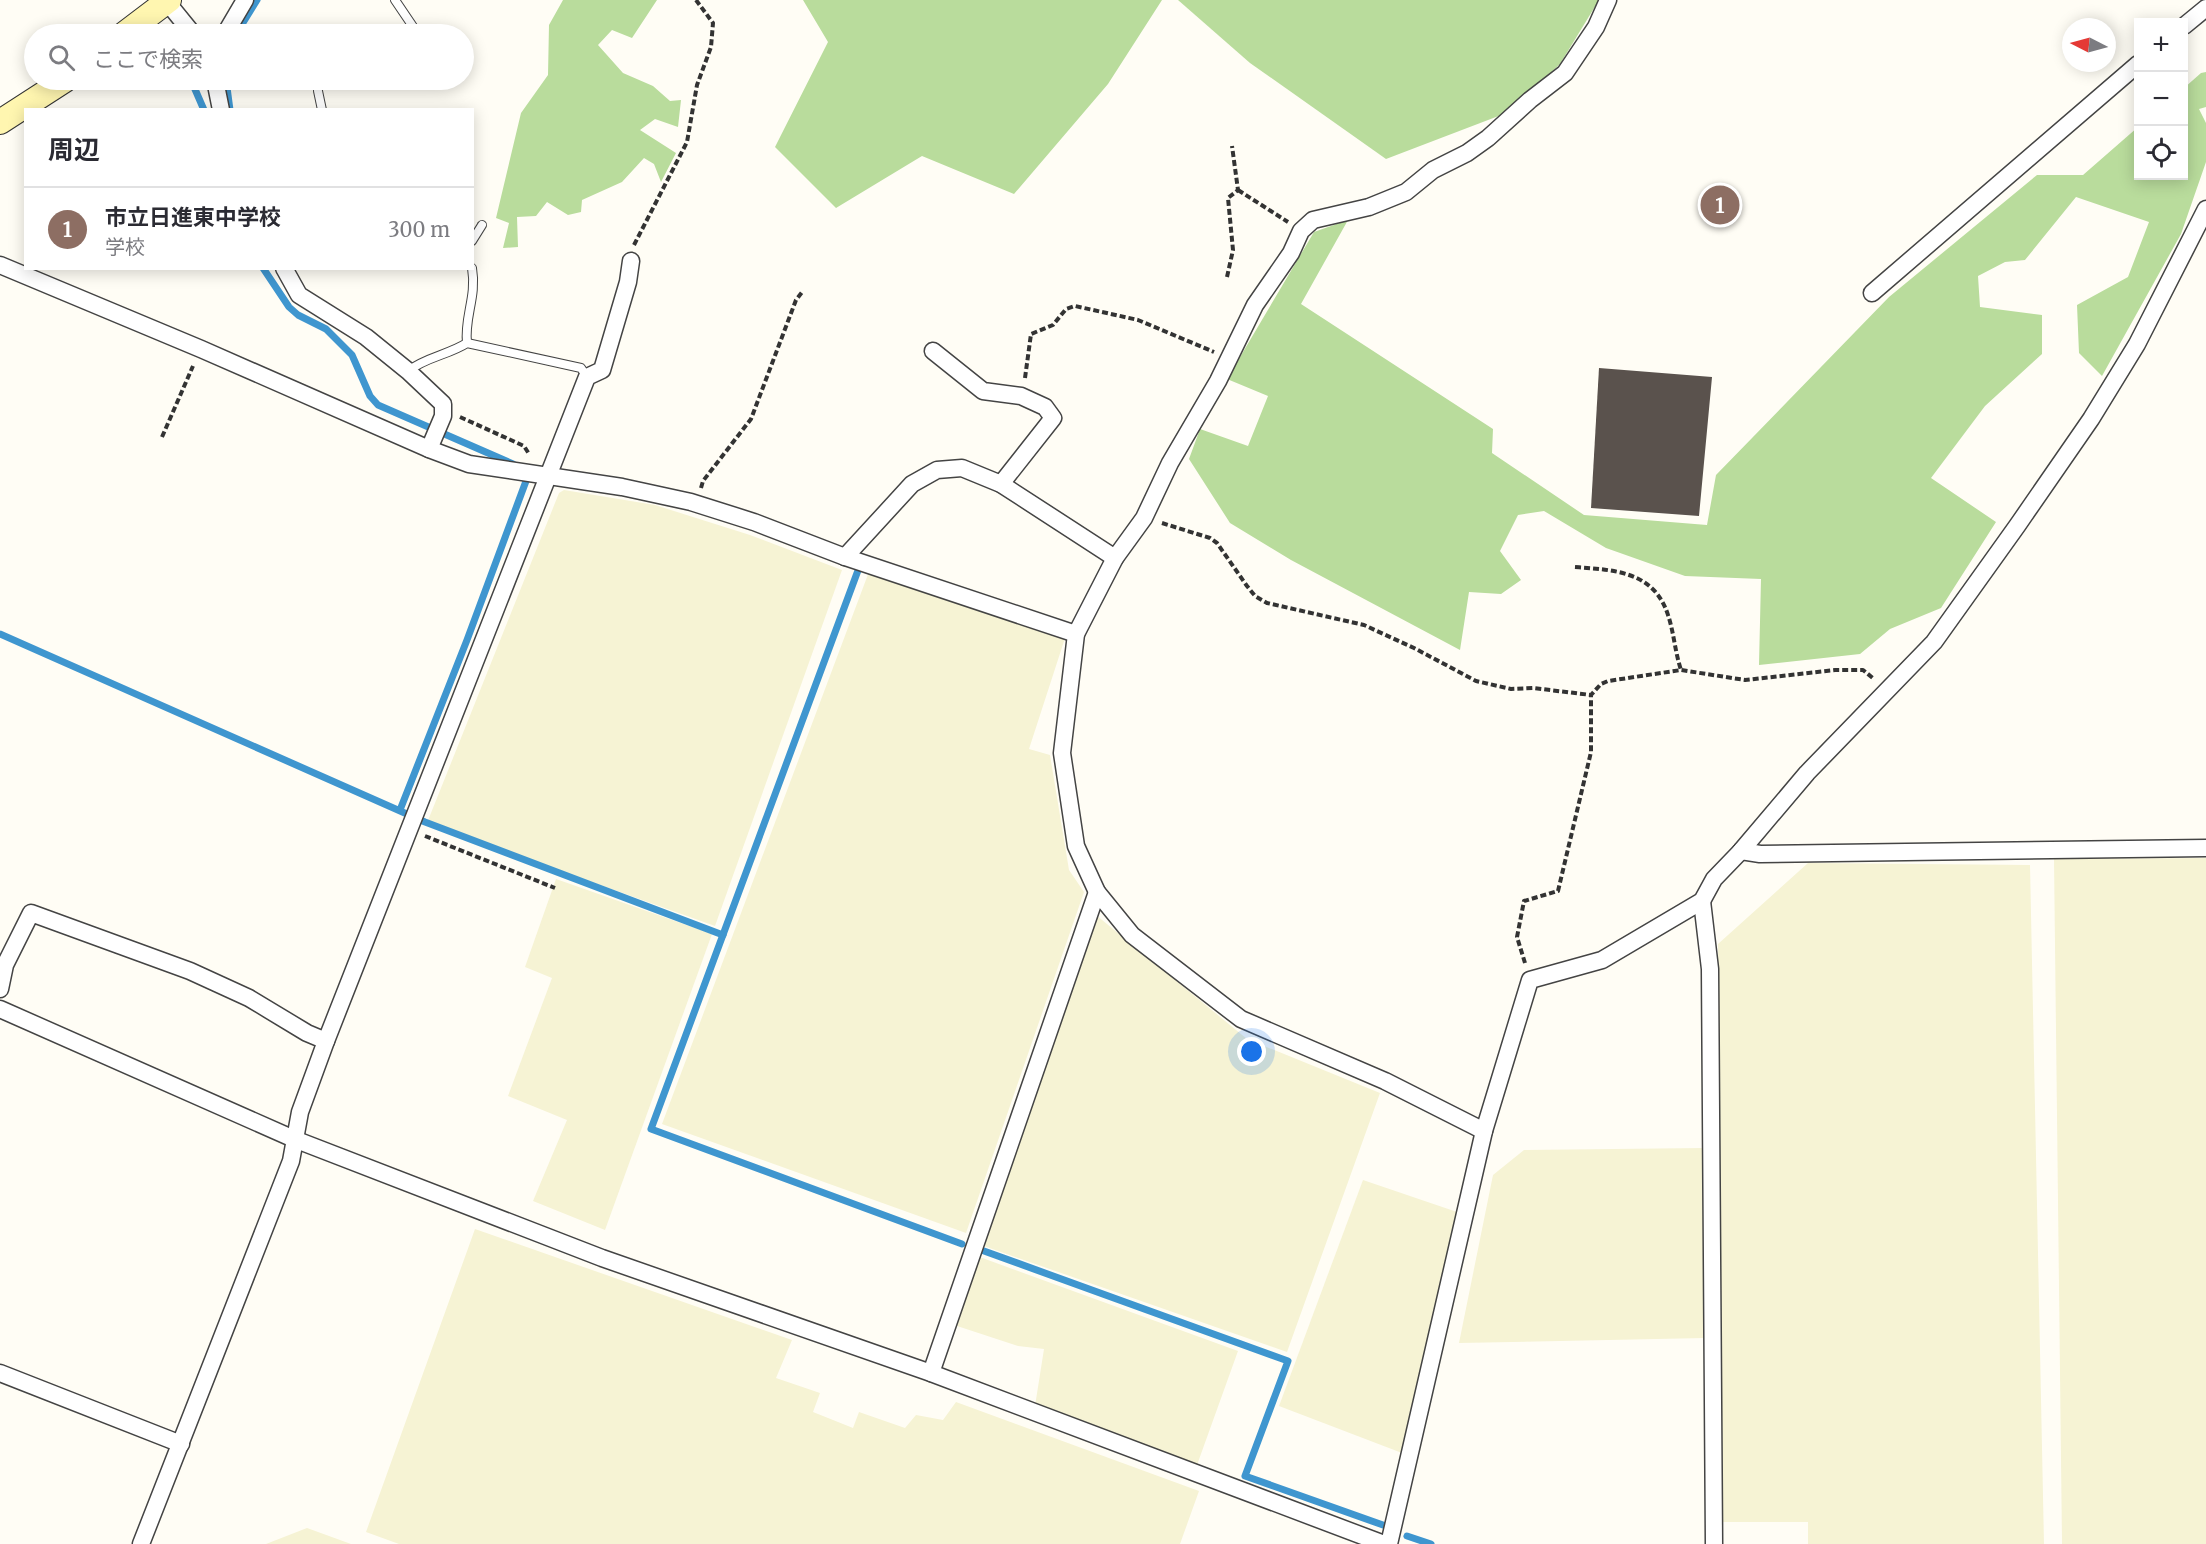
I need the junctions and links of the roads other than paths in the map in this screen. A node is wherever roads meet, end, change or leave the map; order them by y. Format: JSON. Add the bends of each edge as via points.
{"nodes":[{"id":1,"x":245,"y":0,"type":"edge"},
{"id":2,"x":395,"y":0,"type":"edge"},
{"id":3,"x":1608,"y":0,"type":"edge"},
{"id":4,"x":168,"y":1,"type":"edge"},
{"id":5,"x":2206,"y":8,"type":"edge"},
{"id":6,"x":2188,"y":23,"type":"edge"},
{"id":7,"x":137,"y":24,"type":"edge"},
{"id":8,"x":185,"y":24,"type":"edge"},
{"id":9,"x":231,"y":24,"type":"edge"},
{"id":10,"x":411,"y":24,"type":"edge"},
{"id":11,"x":2134,"y":68,"type":"edge"},
{"id":12,"x":50,"y":90,"type":"edge"},
{"id":13,"x":217,"y":90,"type":"edge"},
{"id":14,"x":318,"y":91,"type":"dead end"},
{"id":15,"x":221,"y":108,"type":"edge"},
{"id":16,"x":322,"y":108,"type":"edge"},
{"id":17,"x":0,"y":122,"type":"edge"},
{"id":18,"x":2206,"y":209,"type":"edge"},
{"id":19,"x":482,"y":225,"type":"dead end"},
{"id":20,"x":474,"y":238,"type":"edge"},
{"id":21,"x":631,"y":261,"type":"road end"},
{"id":22,"x":0,"y":265,"type":"edge"},
{"id":23,"x":285,"y":270,"type":"edge"},
{"id":24,"x":471,"y":270,"type":"edge"},
{"id":25,"x":1872,"y":293,"type":"dead end"},
{"id":26,"x":466,"y":343,"type":"junction"},
{"id":27,"x":933,"y":351,"type":"dead end"},
{"id":28,"x":408,"y":371,"type":"junction"},
{"id":29,"x":587,"y":376,"type":"junction"},
{"id":30,"x":429,"y":448,"type":"junction"},
{"id":31,"x":549,"y":476,"type":"junction"},
{"id":32,"x":1000,"y":484,"type":"junction"},
{"id":33,"x":845,"y":557,"type":"junction"},
{"id":34,"x":1115,"y":558,"type":"junction"},
{"id":35,"x":1076,"y":634,"type":"junction"},
{"id":36,"x":2206,"y":848,"type":"edge"},
{"id":37,"x":1741,"y":851,"type":"junction"},
{"id":38,"x":1097,"y":892,"type":"junction"},
{"id":39,"x":1702,"y":901,"type":"junction"},
{"id":40,"x":0,"y":989,"type":"edge"},
{"id":41,"x":0,"y":1009,"type":"edge"},
{"id":42,"x":326,"y":1041,"type":"junction"},
{"id":43,"x":1484,"y":1131,"type":"junction"},
{"id":44,"x":294,"y":1139,"type":"junction"},
{"id":45,"x":931,"y":1373,"type":"junction"},
{"id":46,"x":0,"y":1374,"type":"edge"},
{"id":47,"x":181,"y":1444,"type":"junction"},
{"id":48,"x":141,"y":1544,"type":"edge"},
{"id":49,"x":1383,"y":1544,"type":"edge"},
{"id":50,"x":1389,"y":1544,"type":"edge"},
{"id":51,"x":1714,"y":1544,"type":"edge"}],
"edges":[{"from":1,"to":9,"type":"street"},
{"from":2,"to":10,"type":"lane"},
{"from":3,"to":34,"type":"street","via":[[1596,27],[1565,73],[1488,138],[1432,170],[1406,192],[1369,207],[1314,220],[1301,231],[1291,254],[1255,305],[1144,518]]},
{"from":4,"to":7,"type":"main road"},
{"from":4,"to":8,"type":"street"},
{"from":5,"to":6,"type":"street"},
{"from":11,"to":25,"type":"street"},
{"from":12,"to":17,"type":"main road"},
{"from":13,"to":15,"type":"street"},
{"from":14,"to":16,"type":"lane"},
{"from":18,"to":37,"type":"street","via":[[2137,344],[2091,418],[1934,642],[1807,773]]},
{"from":19,"to":20,"type":"lane"},
{"from":21,"to":29,"type":"street","via":[[602,370]]},
{"from":22,"to":30,"type":"street"},
{"from":23,"to":28,"type":"street","via":[[299,295],[366,337]]},
{"from":24,"to":26,"type":"lane","via":[[475,285]]},
{"from":26,"to":28,"type":"lane","via":[[421,361]]},
{"from":26,"to":29,"type":"lane","via":[[581,368]]},
{"from":27,"to":32,"type":"street","via":[[983,391],[1021,396],[1045,407],[1053,418]]},
{"from":28,"to":30,"type":"street","via":[[443,404],[443,416]]},
{"from":29,"to":31,"type":"street"},
{"from":30,"to":31,"type":"street","via":[[469,464]]},
{"from":31,"to":33,"type":"street","via":[[695,504]]},
{"from":31,"to":42,"type":"street"},
{"from":32,"to":33,"type":"street","via":[[962,468],[937,470],[912,484]]},
{"from":32,"to":34,"type":"street"},
{"from":33,"to":35,"type":"street"},
{"from":34,"to":35,"type":"street"},
{"from":35,"to":38,"type":"street","via":[[1062,753],[1076,846]]},
{"from":36,"to":37,"type":"street","via":[[1761,854]]},
{"from":37,"to":39,"type":"street","via":[[1714,879]]},
{"from":38,"to":43,"type":"street","via":[[1132,935],[1241,1019],[1384,1081]]},
{"from":38,"to":45,"type":"street"},
{"from":39,"to":43,"type":"street","via":[[1602,960],[1530,980]]},
{"from":39,"to":51,"type":"street","via":[[1710,969]]},
{"from":40,"to":42,"type":"street","via":[[5,965],[31,914],[190,971]]},
{"from":41,"to":44,"type":"street"},
{"from":42,"to":44,"type":"street"},
{"from":43,"to":50,"type":"street"},
{"from":44,"to":45,"type":"street","via":[[602,1258]]},
{"from":44,"to":47,"type":"street","via":[[291,1161]]},
{"from":45,"to":49,"type":"street"},
{"from":46,"to":47,"type":"street"},
{"from":47,"to":48,"type":"street"}]}
